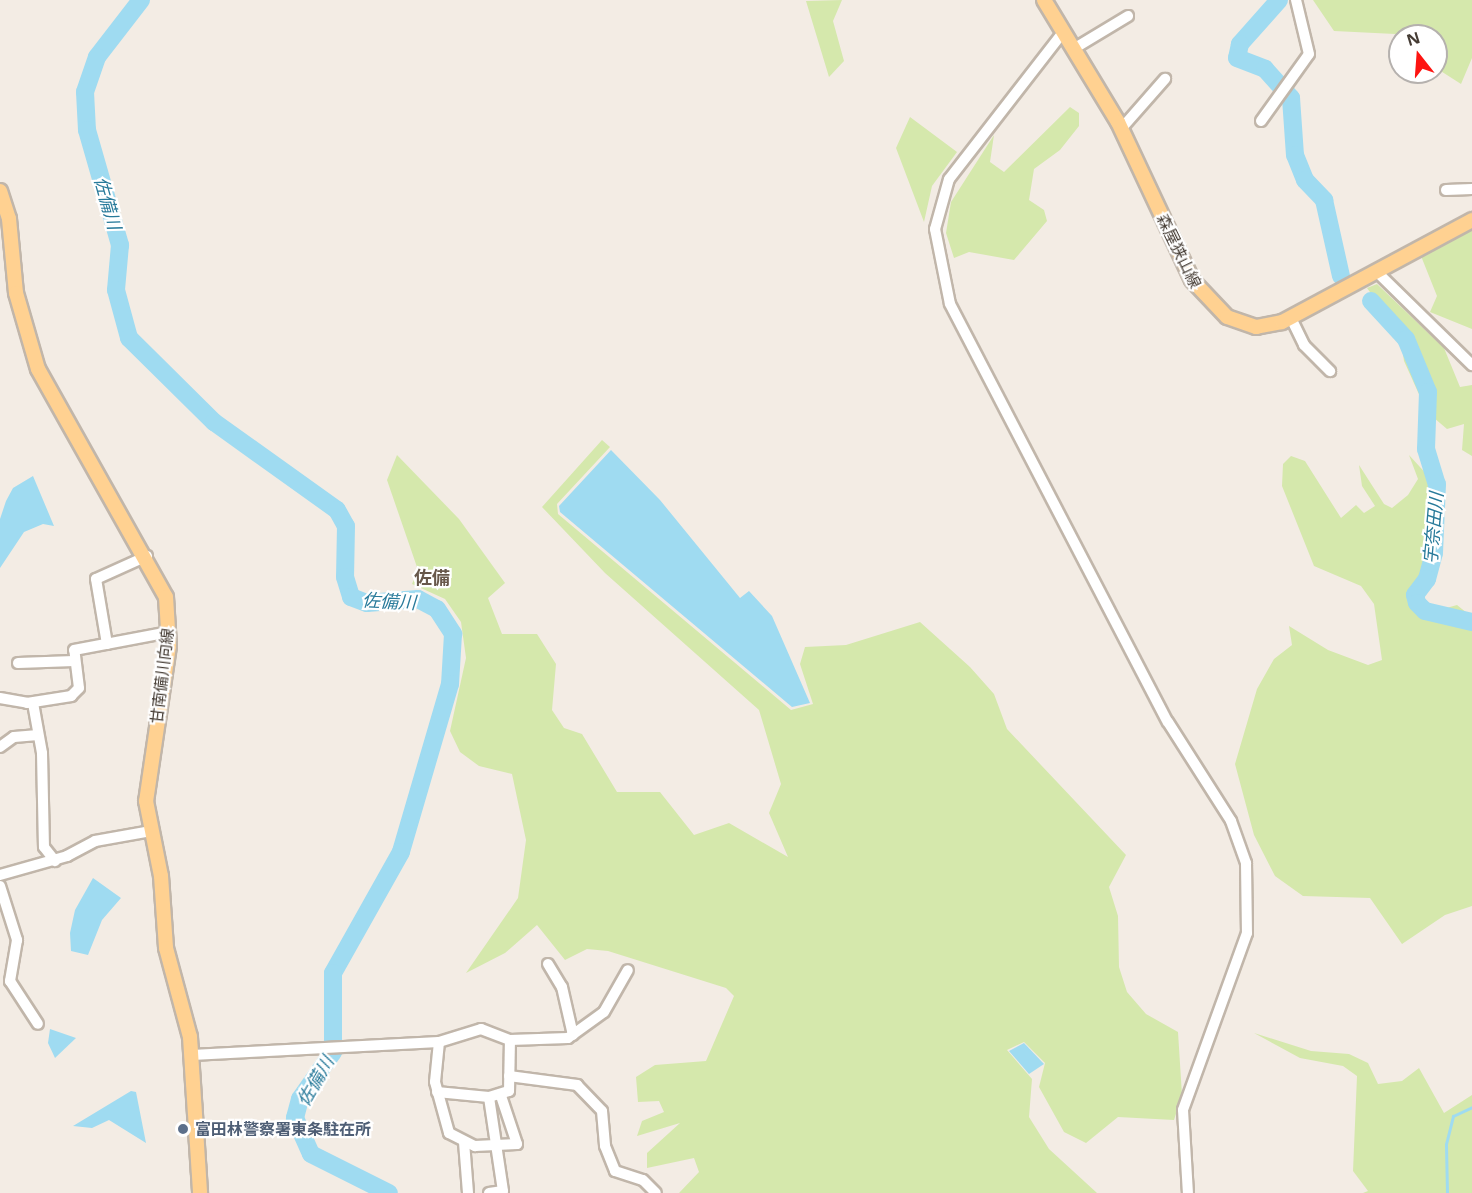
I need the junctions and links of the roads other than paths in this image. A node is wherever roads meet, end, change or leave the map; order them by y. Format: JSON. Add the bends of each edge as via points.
{"nodes":[{"id":1,"x":1044,"y":0,"type":"edge"},
{"id":2,"x":1296,"y":0,"type":"edge"},
{"id":3,"x":1128,"y":16,"type":"dead end"},
{"id":4,"x":1064,"y":31,"type":"junction"},
{"id":5,"x":1075,"y":48,"type":"junction"},
{"id":6,"x":1165,"y":79,"type":"dead end"},
{"id":7,"x":1261,"y":121,"type":"dead end"},
{"id":8,"x":1121,"y":129,"type":"junction"},
{"id":9,"x":1472,"y":189,"type":"edge"},
{"id":10,"x":1446,"y":190,"type":"dead end"},
{"id":11,"x":0,"y":191,"type":"edge"},
{"id":12,"x":1472,"y":220,"type":"edge"},
{"id":13,"x":1378,"y":273,"type":"junction"},
{"id":14,"x":1291,"y":318,"type":"junction"},
{"id":15,"x":1472,"y":365,"type":"edge"},
{"id":16,"x":1330,"y":370,"type":"dead end"},
{"id":17,"x":147,"y":556,"type":"junction"},
{"id":18,"x":169,"y":632,"type":"junction"},
{"id":19,"x":107,"y":644,"type":"junction"},
{"id":20,"x":74,"y":661,"type":"junction"},
{"id":21,"x":18,"y":663,"type":"dead end"},
{"id":22,"x":0,"y":698,"type":"edge"},
{"id":23,"x":33,"y":703,"type":"junction"},
{"id":24,"x":38,"y":735,"type":"junction"},
{"id":25,"x":0,"y":747,"type":"edge"},
{"id":26,"x":151,"y":831,"type":"junction"},
{"id":27,"x":55,"y":861,"type":"junction"},
{"id":28,"x":0,"y":875,"type":"edge"},
{"id":29,"x":1,"y":891,"type":"edge"},
{"id":30,"x":548,"y":964,"type":"dead end"},
{"id":31,"x":628,"y":970,"type":"dead end"},
{"id":32,"x":39,"y":1024,"type":"dead end"},
{"id":33,"x":573,"y":1035,"type":"junction"},
{"id":34,"x":510,"y":1040,"type":"junction"},
{"id":35,"x":439,"y":1042,"type":"junction"},
{"id":36,"x":192,"y":1055,"type":"junction"},
{"id":37,"x":509,"y":1076,"type":"junction"},
{"id":38,"x":436,"y":1092,"type":"junction"},
{"id":39,"x":501,"y":1096,"type":"junction"},
{"id":40,"x":489,"y":1097,"type":"junction"},
{"id":41,"x":495,"y":1141,"type":"junction"},
{"id":42,"x":464,"y":1142,"type":"junction"},
{"id":43,"x":200,"y":1193,"type":"edge"},
{"id":44,"x":468,"y":1193,"type":"edge"},
{"id":45,"x":489,"y":1193,"type":"edge"},
{"id":46,"x":656,"y":1193,"type":"edge"},
{"id":47,"x":1188,"y":1193,"type":"edge"}],
"edges":[{"from":1,"to":4,"type":"main road","name":"森屋狭山線"},
{"from":2,"to":7,"type":"street","via":[[1310,44],[1285,91]]},
{"from":3,"to":5,"type":"street"},
{"from":4,"to":5,"type":"main road","name":"森屋狭山線"},
{"from":4,"to":47,"type":"street","via":[[949,179],[935,229],[950,304],[1168,722],[1231,821],[1246,863],[1247,933],[1184,1110]]},
{"from":5,"to":8,"type":"main road","name":"森屋狭山線"},
{"from":6,"to":8,"type":"street"},
{"from":8,"to":14,"type":"main road","name":"森屋狭山線","via":[[1204,300],[1246,325],[1265,326]]},
{"from":9,"to":10,"type":"street"},
{"from":11,"to":17,"type":"main road","name":"甘南備川向線","via":[[9,219],[16,293],[38,369]]},
{"from":12,"to":13,"type":"main road","name":"森屋狭山線"},
{"from":13,"to":14,"type":"main road","name":"森屋狭山線"},
{"from":13,"to":15,"type":"street"},
{"from":14,"to":16,"type":"street","via":[[1305,345]]},
{"from":17,"to":18,"type":"main road","name":"甘南備川向線","via":[[166,597]]},
{"from":17,"to":19,"type":"street","via":[[96,579]]},
{"from":18,"to":19,"type":"street"},
{"from":18,"to":26,"type":"main road","name":"甘南備川向線","via":[[146,780]]},
{"from":19,"to":20,"type":"street","via":[[74,650]]},
{"from":20,"to":21,"type":"street"},
{"from":20,"to":23,"type":"street","via":[[76,693]]},
{"from":22,"to":23,"type":"street"},
{"from":23,"to":24,"type":"street"},
{"from":24,"to":25,"type":"street","via":[[14,737]]},
{"from":24,"to":27,"type":"street","via":[[44,847]]},
{"from":26,"to":27,"type":"street","via":[[94,841]]},
{"from":26,"to":36,"type":"main road","name":"甘南備川向線","via":[[166,948]]},
{"from":27,"to":28,"type":"street"},
{"from":29,"to":32,"type":"street","via":[[17,940],[10,981]]},
{"from":30,"to":33,"type":"street","via":[[562,987]]},
{"from":31,"to":33,"type":"street","via":[[604,1012]]},
{"from":33,"to":34,"type":"street","via":[[537,1043]]},
{"from":34,"to":35,"type":"street","via":[[482,1029]]},
{"from":34,"to":37,"type":"street"},
{"from":35,"to":36,"type":"street"},
{"from":35,"to":38,"type":"street"},
{"from":36,"to":43,"type":"main road","name":"甘南備川向線"},
{"from":37,"to":39,"type":"street","via":[[509,1091]]},
{"from":37,"to":46,"type":"street","via":[[577,1084],[602,1111],[605,1146],[615,1171],[643,1180]]},
{"from":38,"to":40,"type":"street"},
{"from":38,"to":42,"type":"street","via":[[449,1133]]},
{"from":39,"to":40,"type":"street"},
{"from":39,"to":41,"type":"street","via":[[518,1144]]},
{"from":40,"to":41,"type":"street"},
{"from":41,"to":42,"type":"street","via":[[475,1146]]},
{"from":41,"to":45,"type":"street","via":[[503,1191]]},
{"from":42,"to":44,"type":"street"}]}
